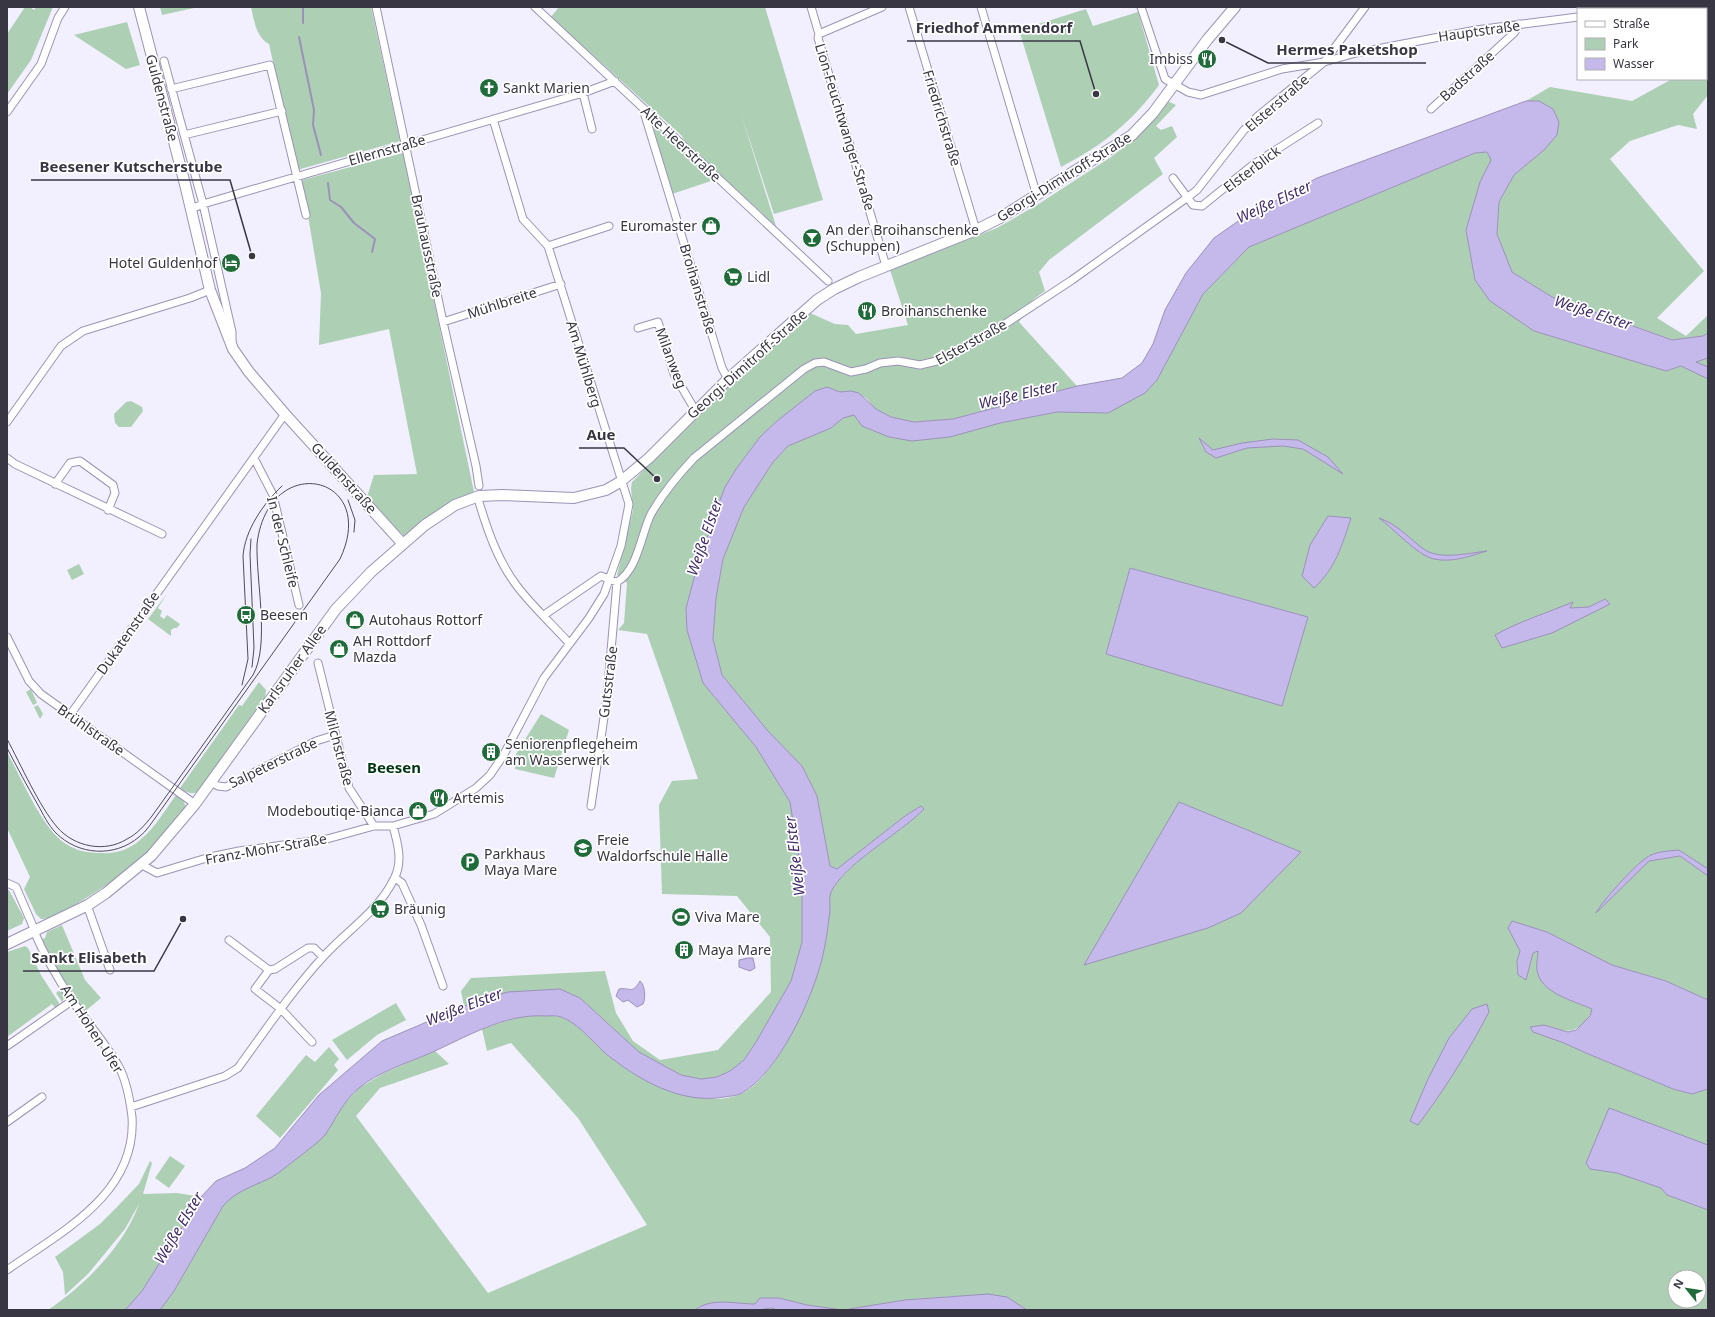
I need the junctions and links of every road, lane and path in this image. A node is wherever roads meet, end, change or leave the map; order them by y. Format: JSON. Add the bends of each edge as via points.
{"nodes":[{"id":1,"x":65,"y":7,"type":"edge"},
{"id":2,"x":139,"y":7,"type":"edge"},
{"id":3,"x":376,"y":7,"type":"edge"},
{"id":4,"x":535,"y":7,"type":"edge"},
{"id":5,"x":811,"y":7,"type":"edge"},
{"id":6,"x":882,"y":7,"type":"edge"},
{"id":7,"x":909,"y":7,"type":"edge"},
{"id":8,"x":981,"y":7,"type":"edge"},
{"id":9,"x":1141,"y":7,"type":"edge"},
{"id":10,"x":1235,"y":7,"type":"edge"},
{"id":11,"x":1365,"y":7,"type":"edge"},
{"id":12,"x":1577,"y":17,"type":"edge"},
{"id":13,"x":1519,"y":24,"type":"junction"},
{"id":14,"x":819,"y":34,"type":"junction"},
{"id":15,"x":164,"y":61,"type":"dead end"},
{"id":16,"x":1324,"y":62,"type":"junction"},
{"id":17,"x":615,"y":81,"type":"junction"},
{"id":18,"x":1173,"y":85,"type":"junction"},
{"id":19,"x":171,"y":89,"type":"junction"},
{"id":20,"x":583,"y":93,"type":"junction"},
{"id":21,"x":642,"y":107,"type":"junction"},
{"id":22,"x":1431,"y":109,"type":"dead end"},
{"id":23,"x":282,"y":111,"type":"junction"},
{"id":24,"x":7,"y":112,"type":"edge"},
{"id":25,"x":493,"y":119,"type":"junction"},
{"id":26,"x":1318,"y":123,"type":"dead end"},
{"id":27,"x":592,"y":129,"type":"dead end"},
{"id":28,"x":184,"y":135,"type":"junction"},
{"id":29,"x":406,"y":144,"type":"junction"},
{"id":30,"x":298,"y":176,"type":"junction"},
{"id":31,"x":1173,"y":178,"type":"dead end"},
{"id":32,"x":1037,"y":196,"type":"junction"},
{"id":33,"x":1188,"y":197,"type":"junction"},
{"id":34,"x":203,"y":204,"type":"junction"},
{"id":35,"x":191,"y":209,"type":"junction"},
{"id":36,"x":306,"y":216,"type":"dead end"},
{"id":37,"x":609,"y":226,"type":"dead end"},
{"id":38,"x":976,"y":230,"type":"junction"},
{"id":39,"x":548,"y":246,"type":"junction"},
{"id":40,"x":886,"y":266,"type":"junction"},
{"id":41,"x":828,"y":280,"type":"dead end"},
{"id":42,"x":561,"y":284,"type":"junction"},
{"id":43,"x":210,"y":290,"type":"junction"},
{"id":44,"x":443,"y":322,"type":"junction"},
{"id":45,"x":638,"y":328,"type":"dead end"},
{"id":46,"x":233,"y":349,"type":"junction"},
{"id":47,"x":728,"y":379,"type":"junction"},
{"id":48,"x":695,"y":410,"type":"junction"},
{"id":49,"x":285,"y":414,"type":"junction"},
{"id":50,"x":7,"y":422,"type":"edge"},
{"id":51,"x":7,"y":458,"type":"edge"},
{"id":52,"x":254,"y":458,"type":"junction"},
{"id":53,"x":620,"y":482,"type":"junction"},
{"id":54,"x":55,"y":484,"type":"junction"},
{"id":55,"x":479,"y":486,"type":"dead end"},
{"id":56,"x":479,"y":502,"type":"dead end"},
{"id":57,"x":108,"y":510,"type":"junction"},
{"id":58,"x":162,"y":534,"type":"dead end"},
{"id":59,"x":402,"y":543,"type":"junction"},
{"id":60,"x":610,"y":578,"type":"junction"},
{"id":61,"x":617,"y":582,"type":"junction"},
{"id":62,"x":299,"y":606,"type":"dead end"},
{"id":63,"x":544,"y":615,"type":"junction"},
{"id":64,"x":7,"y":637,"type":"edge"},
{"id":65,"x":569,"y":643,"type":"junction"},
{"id":66,"x":318,"y":662,"type":"dead end"},
{"id":67,"x":70,"y":715,"type":"junction"},
{"id":68,"x":335,"y":735,"type":"junction"},
{"id":69,"x":211,"y":782,"type":"junction"},
{"id":70,"x":195,"y":804,"type":"junction"},
{"id":71,"x":591,"y":806,"type":"dead end"},
{"id":72,"x":374,"y":826,"type":"junction"},
{"id":73,"x":393,"y":826,"type":"junction"},
{"id":74,"x":142,"y":865,"type":"junction"},
{"id":75,"x":395,"y":878,"type":"junction"},
{"id":76,"x":7,"y":883,"type":"edge"},
{"id":77,"x":87,"y":905,"type":"junction"},
{"id":78,"x":34,"y":931,"type":"junction"},
{"id":79,"x":229,"y":940,"type":"dead end"},
{"id":80,"x":7,"y":944,"type":"edge"},
{"id":81,"x":323,"y":957,"type":"junction"},
{"id":82,"x":110,"y":970,"type":"dead end"},
{"id":83,"x":269,"y":970,"type":"junction"},
{"id":84,"x":443,"y":986,"type":"dead end"},
{"id":85,"x":72,"y":1000,"type":"junction"},
{"id":86,"x":281,"y":1009,"type":"junction"},
{"id":87,"x":312,"y":1042,"type":"dead end"},
{"id":88,"x":7,"y":1046,"type":"edge"},
{"id":89,"x":42,"y":1097,"type":"dead end"},
{"id":90,"x":131,"y":1108,"type":"junction"},
{"id":91,"x":7,"y":1122,"type":"edge"},
{"id":92,"x":7,"y":1270,"type":"edge"}],
"edges":[{"from":1,"to":24,"type":"street","via":[[40,64]]},
{"from":2,"to":35,"type":"street","name":"Guldenstraße"},
{"from":3,"to":29,"type":"street","name":"Brauhausstraße"},
{"from":4,"to":17,"type":"street","name":"Alte Heerstraße"},
{"from":5,"to":14,"type":"street","name":"Lion-Feuchtwanger-Straße"},
{"from":6,"to":14,"type":"street"},
{"from":7,"to":38,"type":"street","name":"Friedrichstraße"},
{"from":8,"to":32,"type":"street"},
{"from":9,"to":18,"type":"street","via":[[1165,79]]},
{"from":10,"to":18,"type":"street","name":"Georgi-Dimitroff-Straße"},
{"from":11,"to":16,"type":"street","name":"Elsterstraße"},
{"from":12,"to":13,"type":"street","name":"Hauptstraße"},
{"from":13,"to":16,"type":"street","name":"Hauptstraße","via":[[1432,38]]},
{"from":13,"to":22,"type":"street","name":"Badstraße","via":[[1514,33]]},
{"from":14,"to":40,"type":"street","name":"Lion-Feuchtwanger-Straße","via":[[818,38]]},
{"from":15,"to":19,"type":"street","name":"Guldenstraße"},
{"from":16,"to":18,"type":"street","name":"Hauptstraße","via":[[1282,69],[1201,95]]},
{"from":16,"to":33,"type":"street","name":"Elsterstraße","via":[[1258,116],[1197,190]]},
{"from":17,"to":20,"type":"street","name":"Ellernstraße"},
{"from":17,"to":21,"type":"street","name":"Alte Heerstraße"},
{"from":18,"to":32,"type":"street","name":"Georgi-Dimitroff-Straße","via":[[1153,113],[1132,135]]},
{"from":19,"to":23,"type":"street","via":[[270,65]]},
{"from":19,"to":28,"type":"street","name":"Guldenstraße"},
{"from":20,"to":25,"type":"street","name":"Ellernstraße"},
{"from":20,"to":27,"type":"street"},
{"from":21,"to":41,"type":"street","name":"Alte Heerstraße"},
{"from":21,"to":47,"type":"street","name":"Broihanstraße","via":[[722,368]]},
{"from":23,"to":28,"type":"street"},
{"from":23,"to":30,"type":"street"},
{"from":25,"to":29,"type":"street","name":"Ellernstraße"},
{"from":25,"to":39,"type":"street","name":"Am Mühlberg","via":[[523,219]]},
{"from":26,"to":33,"type":"street","name":"Elsterblick","via":[[1254,164],[1202,206],[1194,205]]},
{"from":28,"to":34,"type":"street","name":"Guldenstraße"},
{"from":29,"to":30,"type":"street","name":"Ellernstraße"},
{"from":29,"to":44,"type":"street","name":"Brauhausstraße"},
{"from":30,"to":34,"type":"street","name":"Ellernstraße"},
{"from":30,"to":36,"type":"street"},
{"from":31,"to":33,"type":"street"},
{"from":32,"to":38,"type":"street","name":"Georgi-Dimitroff-Straße"},
{"from":33,"to":61,"type":"street","name":"Elsterstraße","via":[[1072,280],[1002,326],[941,360],[920,365],[898,361],[880,363],[851,372],[824,362],[815,363],[804,369],[679,473],[651,515],[628,571]]},
{"from":34,"to":35,"type":"street","name":"Ellernstraße"},
{"from":34,"to":46,"type":"street","name":"Guldenstraße","via":[[232,332]]},
{"from":35,"to":43,"type":"street","name":"Guldenstraße"},
{"from":37,"to":39,"type":"street"},
{"from":38,"to":40,"type":"street","name":"Georgi-Dimitroff-Straße"},
{"from":39,"to":42,"type":"street","name":"Am Mühlberg"},
{"from":40,"to":47,"type":"street","name":"Georgi-Dimitroff-Straße","via":[[845,282],[817,300]]},
{"from":42,"to":44,"type":"street","name":"Mühlbreite"},
{"from":42,"to":53,"type":"street","name":"Am Mühlberg"},
{"from":43,"to":46,"type":"street","name":"Guldenstraße"},
{"from":43,"to":50,"type":"street","via":[[73,336],[61,346]]},
{"from":44,"to":55,"type":"street","name":"Brauhausstraße"},
{"from":45,"to":48,"type":"street","name":"Milanweg","via":[[658,322],[674,374]]},
{"from":46,"to":49,"type":"street","name":"Guldenstraße"},
{"from":47,"to":48,"type":"street","name":"Georgi-Dimitroff-Straße"},
{"from":48,"to":53,"type":"street","name":"Georgi-Dimitroff-Straße","via":[[649,458]]},
{"from":49,"to":52,"type":"street"},
{"from":49,"to":59,"type":"street","name":"Guldenstraße"},
{"from":51,"to":54,"type":"street"},
{"from":52,"to":62,"type":"street","name":"In der Schleife","via":[[273,495]]},
{"from":52,"to":67,"type":"street","name":"Dukatenstraße"},
{"from":53,"to":59,"type":"street","name":"Karlsruher Allee","via":[[606,490],[574,498],[479,496],[447,509]]},
{"from":53,"to":60,"type":"street","via":[[629,504]]},
{"from":54,"to":57,"type":"street"},
{"from":54,"to":57,"type":"street","via":[[70,463],[80,461],[113,485],[115,493]]},
{"from":56,"to":63,"type":"street","via":[[490,537],[508,572],[518,588]]},
{"from":57,"to":58,"type":"street"},
{"from":59,"to":69,"type":"street","name":"Karlsruher Allee","via":[[355,589],[320,630]]},
{"from":60,"to":61,"type":"street"},
{"from":60,"to":63,"type":"street","via":[[598,578]]},
{"from":60,"to":65,"type":"street","via":[[593,612]]},
{"from":61,"to":71,"type":"street","name":"Gutsstraße","via":[[607,697]]},
{"from":63,"to":65,"type":"street"},
{"from":64,"to":67,"type":"street","name":"Brühlstraße","via":[[29,680],[41,694]]},
{"from":65,"to":73,"type":"street","via":[[544,678],[503,756],[490,775],[476,788],[434,814]]},
{"from":66,"to":68,"type":"street","name":"Milchstraße"},
{"from":67,"to":70,"type":"street","name":"Brühlstraße"},
{"from":68,"to":69,"type":"street","name":"Salpeterstraße","via":[[316,741],[226,787]]},
{"from":68,"to":72,"type":"street","name":"Milchstraße","via":[[349,788]]},
{"from":69,"to":70,"type":"street","name":"Karlsruher Allee"},
{"from":70,"to":74,"type":"street","name":"Karlsruher Allee","via":[[163,844]]},
{"from":72,"to":73,"type":"street","name":"Franz-Mohr-Straße"},
{"from":72,"to":74,"type":"street","name":"Franz-Mohr-Straße","via":[[327,839],[210,857],[157,873]]},
{"from":73,"to":75,"type":"street","via":[[400,853]]},
{"from":74,"to":77,"type":"street","name":"Karlsruher Allee"},
{"from":75,"to":81,"type":"street","via":[[376,905]]},
{"from":75,"to":84,"type":"street","via":[[402,883],[421,925]]},
{"from":76,"to":78,"type":"street","name":"Am Hohen Ufer","via":[[16,887]]},
{"from":77,"to":78,"type":"street","name":"Karlsruher Allee"},
{"from":77,"to":82,"type":"street"},
{"from":78,"to":80,"type":"street","name":"Karlsruher Allee"},
{"from":78,"to":85,"type":"street","name":"Am Hohen Ufer"},
{"from":79,"to":83,"type":"street"},
{"from":81,"to":83,"type":"street","via":[[314,948],[308,948],[275,969]]},
{"from":81,"to":86,"type":"street"},
{"from":83,"to":86,"type":"street","via":[[255,989]]},
{"from":85,"to":88,"type":"street"},
{"from":85,"to":90,"type":"street","name":"Am Hohen Ufer","via":[[120,1068]]},
{"from":86,"to":87,"type":"street"},
{"from":86,"to":90,"type":"street","via":[[238,1068],[225,1076]]},
{"from":89,"to":91,"type":"street"},
{"from":90,"to":92,"type":"street","name":"Am Hohen Ufer","via":[[132,1129],[127,1158],[113,1185],[95,1206]]}]}
